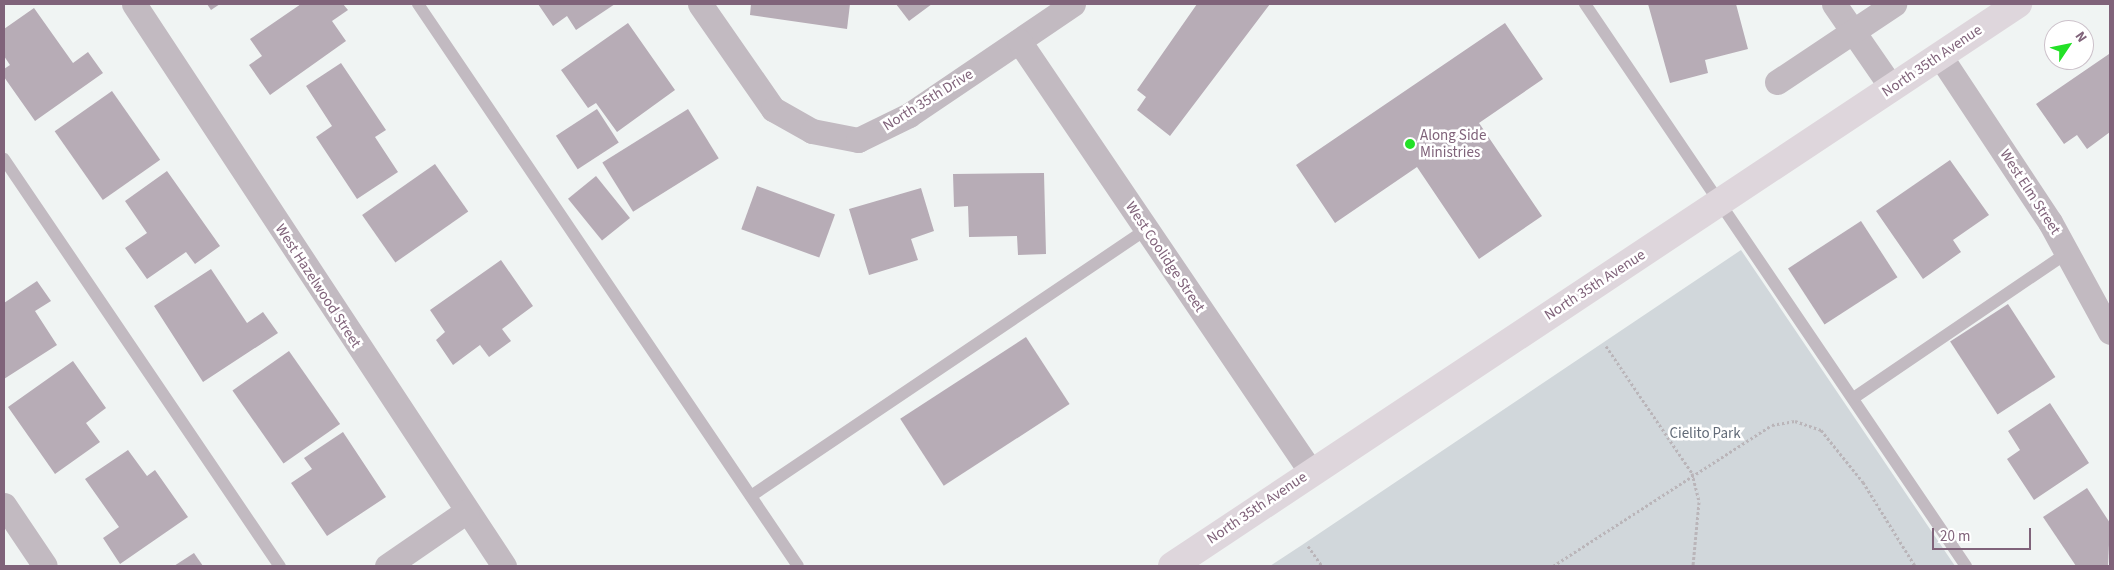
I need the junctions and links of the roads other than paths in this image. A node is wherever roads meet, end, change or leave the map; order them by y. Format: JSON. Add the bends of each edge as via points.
{"nodes":[{"id":1,"x":134,"y":4,"type":"edge"},
{"id":2,"x":418,"y":4,"type":"edge"},
{"id":3,"x":700,"y":4,"type":"edge"},
{"id":4,"x":1072,"y":4,"type":"edge"},
{"id":5,"x":1585,"y":4,"type":"edge"},
{"id":6,"x":1834,"y":4,"type":"edge"},
{"id":7,"x":1894,"y":4,"type":"edge"},
{"id":8,"x":2018,"y":4,"type":"edge"},
{"id":9,"x":1853,"y":31,"type":"junction"},
{"id":10,"x":1019,"y":41,"type":"junction"},
{"id":11,"x":1940,"y":56,"type":"junction"},
{"id":12,"x":1777,"y":82,"type":"dead end"},
{"id":13,"x":1892,"y":88,"type":"junction"},
{"id":14,"x":4,"y":159,"type":"edge"},
{"id":15,"x":1720,"y":202,"type":"junction"},
{"id":16,"x":1146,"y":230,"type":"junction"},
{"id":17,"x":2068,"y":252,"type":"junction"},
{"id":18,"x":2110,"y":332,"type":"edge"},
{"id":19,"x":1855,"y":397,"type":"junction"},
{"id":20,"x":1310,"y":472,"type":"junction"},
{"id":21,"x":751,"y":496,"type":"junction"},
{"id":22,"x":4,"y":505,"type":"edge"},
{"id":23,"x":467,"y":511,"type":"junction"},
{"id":24,"x":45,"y":566,"type":"edge"},
{"id":25,"x":280,"y":566,"type":"edge"},
{"id":26,"x":387,"y":566,"type":"edge"},
{"id":27,"x":504,"y":566,"type":"edge"},
{"id":28,"x":798,"y":566,"type":"edge"},
{"id":29,"x":1172,"y":566,"type":"edge"},
{"id":30,"x":1966,"y":566,"type":"edge"}],
"edges":[{"from":1,"to":23,"type":"street","name":"West Hazelwood Street"},
{"from":2,"to":21,"type":"lane"},
{"from":3,"to":10,"type":"street","name":"North 35th Drive","via":[[773,109],[812,131],[858,140],[909,115]]},
{"from":4,"to":10,"type":"street","name":"North 35th Drive"},
{"from":5,"to":15,"type":"lane"},
{"from":6,"to":9,"type":"street"},
{"from":7,"to":9,"type":"street"},
{"from":8,"to":11,"type":"main road","name":"North 35th Avenue"},
{"from":9,"to":12,"type":"street"},
{"from":9,"to":13,"type":"street"},
{"from":10,"to":16,"type":"street","name":"West Coolidge Street"},
{"from":11,"to":13,"type":"main road","name":"North 35th Avenue"},
{"from":11,"to":17,"type":"street","name":"West Elm Street"},
{"from":13,"to":15,"type":"main road","name":"North 35th Avenue"},
{"from":14,"to":25,"type":"lane"},
{"from":15,"to":19,"type":"lane"},
{"from":15,"to":20,"type":"main road","name":"North 35th Avenue"},
{"from":16,"to":20,"type":"street","name":"West Coolidge Street"},
{"from":16,"to":21,"type":"lane"},
{"from":17,"to":18,"type":"street","name":"West Elm Street"},
{"from":17,"to":19,"type":"lane"},
{"from":19,"to":30,"type":"lane"},
{"from":20,"to":29,"type":"main road","name":"North 35th Avenue"},
{"from":21,"to":28,"type":"lane"},
{"from":22,"to":24,"type":"street"},
{"from":23,"to":26,"type":"street"},
{"from":23,"to":27,"type":"street","name":"West Hazelwood Street"}]}
